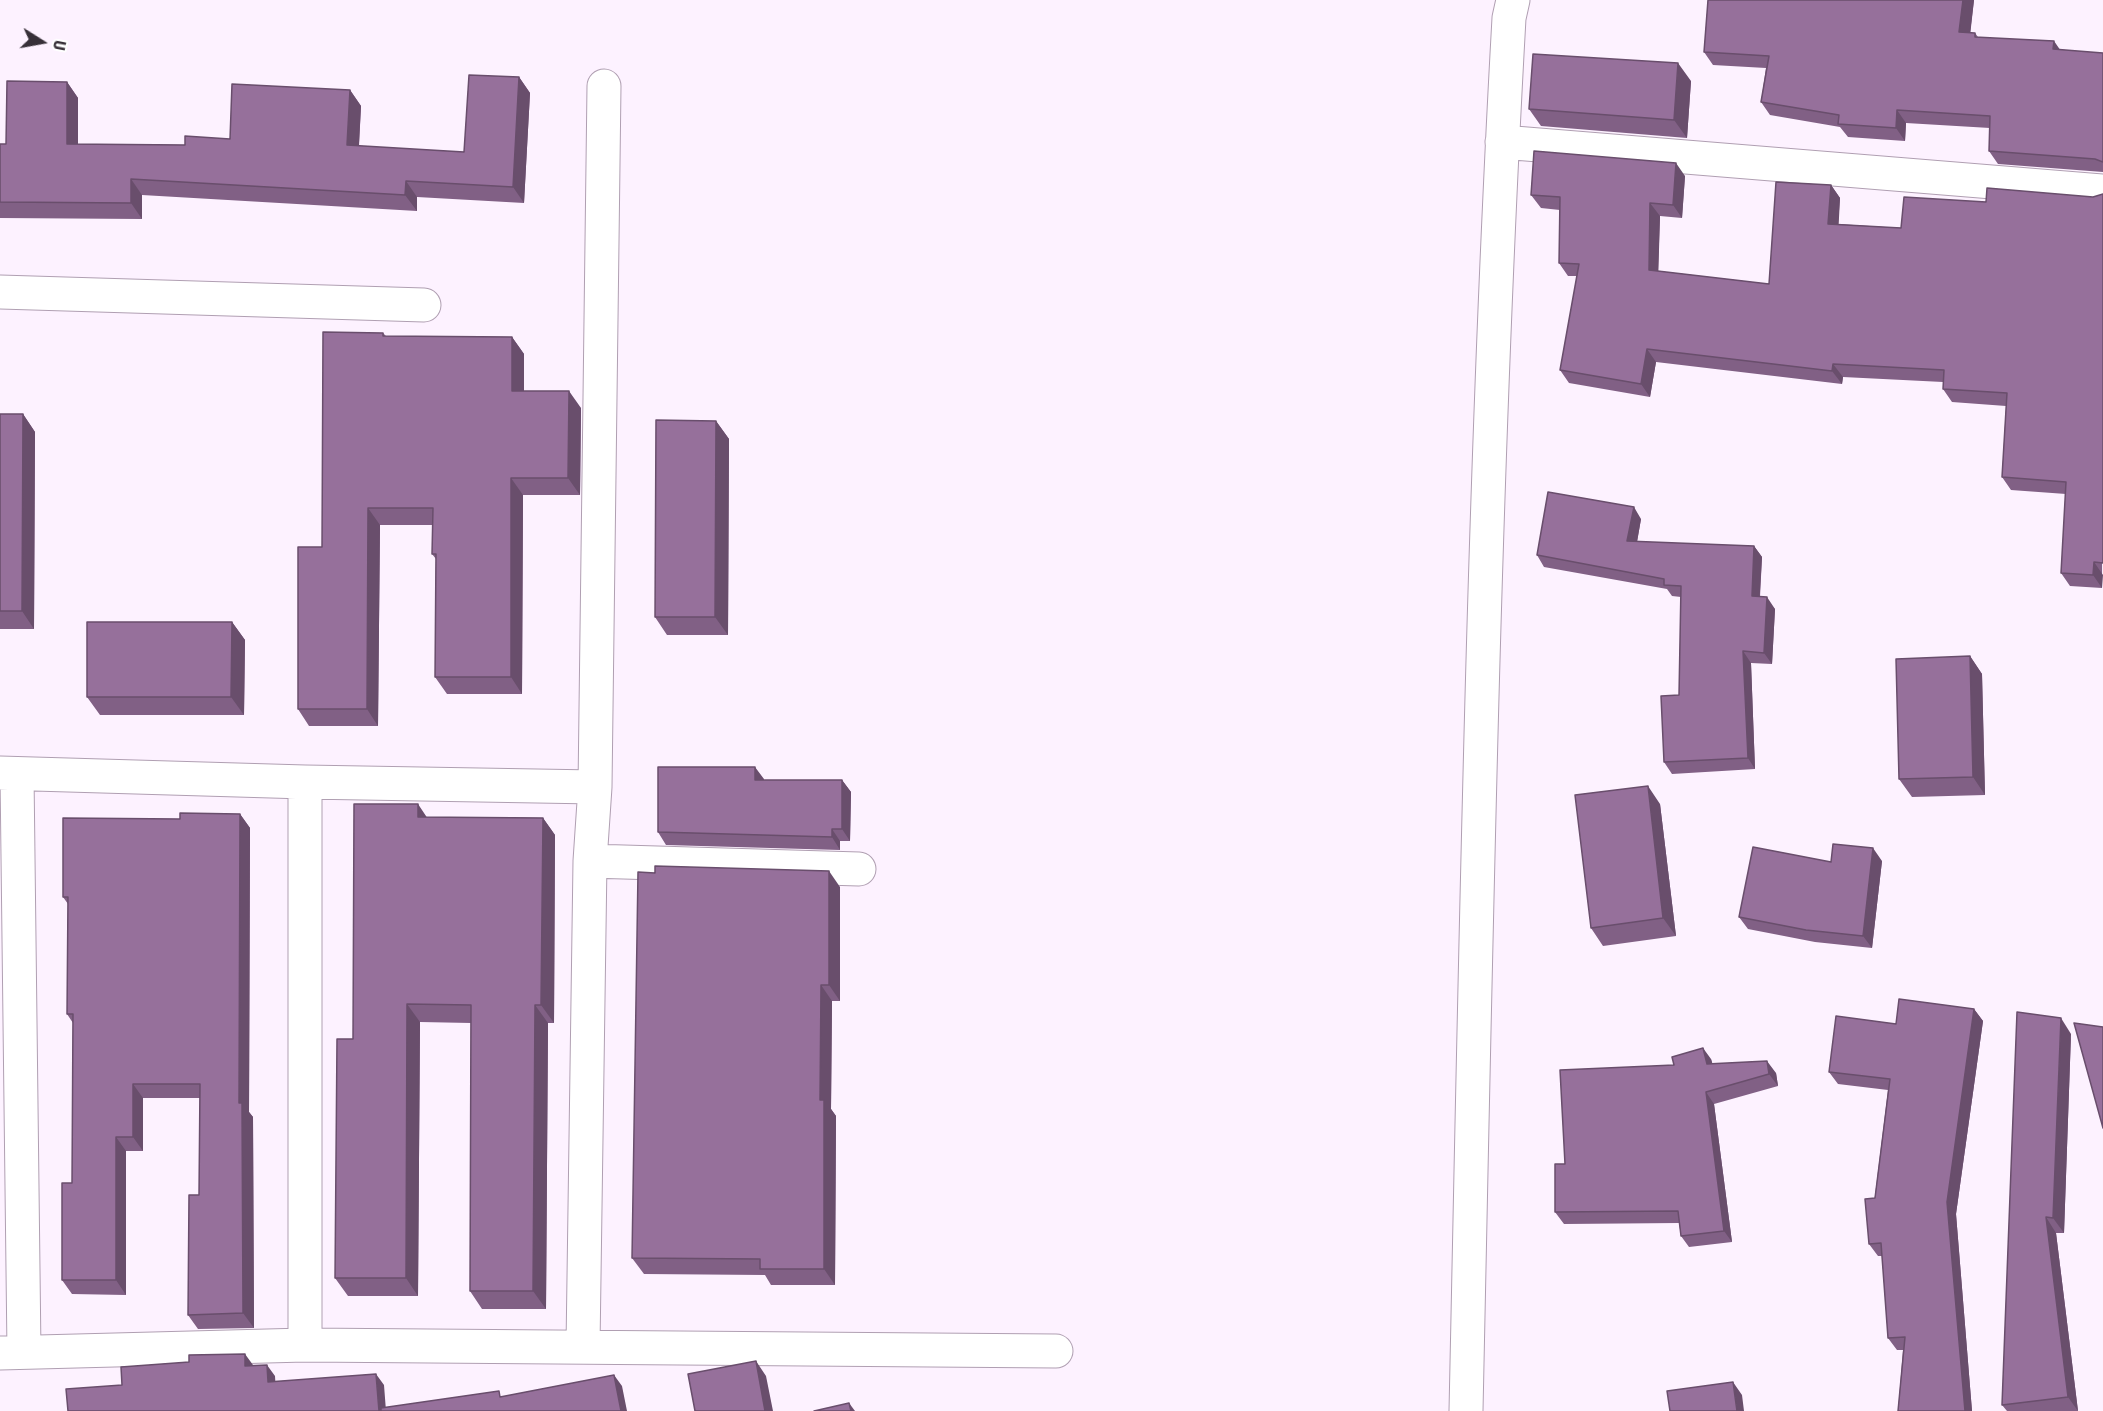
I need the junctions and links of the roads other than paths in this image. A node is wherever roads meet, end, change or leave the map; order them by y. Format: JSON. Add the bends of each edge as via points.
{"nodes":[{"id":1,"x":1513,"y":0,"type":"edge"},
{"id":2,"x":604,"y":86,"type":"dead end"},
{"id":3,"x":1502,"y":142,"type":"junction"},
{"id":4,"x":2103,"y":191,"type":"edge"},
{"id":5,"x":0,"y":292,"type":"edge"},
{"id":6,"x":424,"y":305,"type":"dead end"},
{"id":7,"x":8,"y":774,"type":"edge"},
{"id":8,"x":305,"y":783,"type":"junction"},
{"id":9,"x":595,"y":787,"type":"junction"},
{"id":10,"x":590,"y":861,"type":"junction"},
{"id":11,"x":859,"y":869,"type":"dead end"},
{"id":12,"x":305,"y":1345,"type":"junction"},
{"id":13,"x":583,"y":1346,"type":"junction"},
{"id":14,"x":1056,"y":1351,"type":"dead end"},
{"id":15,"x":12,"y":1352,"type":"edge"},
{"id":16,"x":1466,"y":1411,"type":"edge"}],
"edges":[{"from":1,"to":3,"type":"street"},
{"from":2,"to":9,"type":"street"},
{"from":3,"to":4,"type":"street"},
{"from":3,"to":16,"type":"street","via":[[1481,761]]},
{"from":5,"to":6,"type":"street"},
{"from":7,"to":8,"type":"street"},
{"from":7,"to":15,"type":"street"},
{"from":8,"to":9,"type":"street"},
{"from":8,"to":12,"type":"street"},
{"from":9,"to":10,"type":"street"},
{"from":10,"to":11,"type":"street"},
{"from":10,"to":13,"type":"street"},
{"from":12,"to":13,"type":"street"},
{"from":12,"to":15,"type":"street"},
{"from":13,"to":14,"type":"street"}]}
